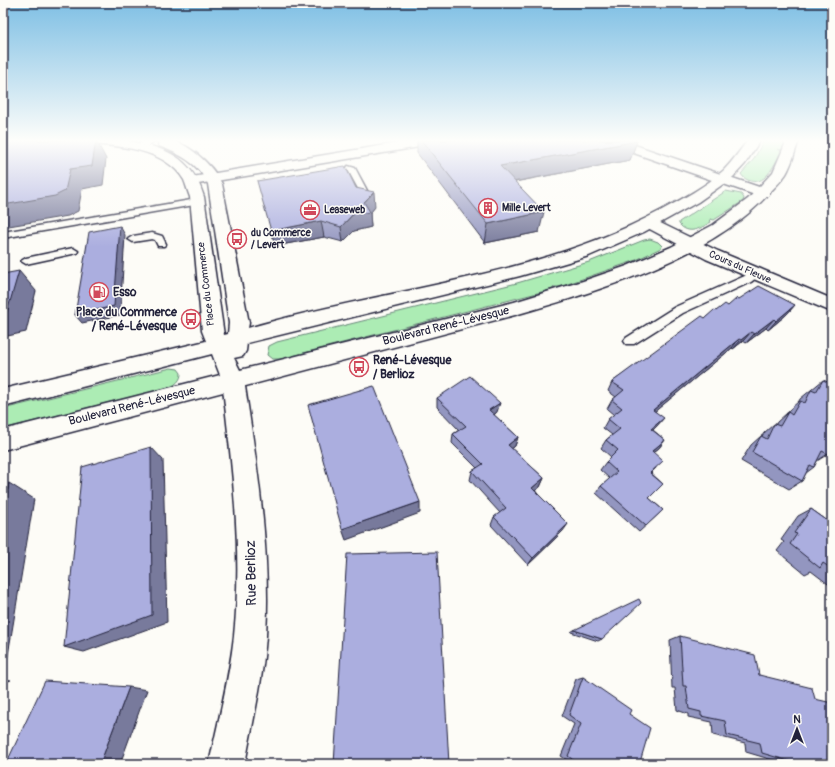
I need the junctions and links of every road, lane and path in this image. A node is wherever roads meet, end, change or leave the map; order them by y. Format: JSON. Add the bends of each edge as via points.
{"nodes":[{"id":1,"x":188,"y":176,"type":"edge"},
{"id":2,"x":219,"y":176,"type":"edge"},
{"id":3,"x":355,"y":176,"type":"edge"},
{"id":4,"x":713,"y":176,"type":"edge"},
{"id":5,"x":725,"y":176,"type":"edge"},
{"id":6,"x":776,"y":176,"type":"edge"},
{"id":7,"x":212,"y":177,"type":"junction"},
{"id":8,"x":722,"y":179,"type":"junction"},
{"id":9,"x":192,"y":181,"type":"junction"},
{"id":10,"x":763,"y":193,"type":"junction"},
{"id":11,"x":367,"y":198,"type":"edge"},
{"id":12,"x":197,"y":202,"type":"junction"},
{"id":13,"x":650,"y":223,"type":"junction"},
{"id":14,"x":3,"y":235,"type":"edge"},
{"id":15,"x":133,"y":239,"type":"dead end"},
{"id":16,"x":161,"y":244,"type":"dead end"},
{"id":17,"x":689,"y":244,"type":"junction"},
{"id":18,"x":73,"y":251,"type":"dead end"},
{"id":19,"x":26,"y":261,"type":"dead end"},
{"id":20,"x":756,"y":274,"type":"junction"},
{"id":21,"x":832,"y":306,"type":"edge"},
{"id":22,"x":237,"y":338,"type":"junction"},
{"id":23,"x":630,"y":342,"type":"dead end"},
{"id":24,"x":217,"y":345,"type":"junction"},
{"id":25,"x":232,"y":380,"type":"junction"},
{"id":26,"x":3,"y":398,"type":"edge"},
{"id":27,"x":3,"y":440,"type":"edge"},
{"id":28,"x":227,"y":764,"type":"edge"}],
"edges":[{"from":1,"to":9,"type":"street","name":"Place du Commerce"},
{"from":2,"to":7,"type":"street"},
{"from":3,"to":11,"type":"lane"},
{"from":4,"to":8,"type":"street"},
{"from":5,"to":8,"type":"street"},
{"from":6,"to":10,"type":"street","name":"Boulevard René-Lévesque"},
{"from":7,"to":9,"type":"street"},
{"from":7,"to":22,"type":"street","via":[[218,198],[239,323]]},
{"from":8,"to":10,"type":"street"},
{"from":8,"to":13,"type":"street","via":[[682,206]]},
{"from":9,"to":12,"type":"street","name":"Place du Commerce"},
{"from":10,"to":17,"type":"street","name":"Boulevard René-Lévesque","via":[[729,221]]},
{"from":12,"to":14,"type":"lane"},
{"from":12,"to":24,"type":"street","name":"Place du Commerce","via":[[212,331]]},
{"from":13,"to":17,"type":"street","name":"Cours du Fleuve"},
{"from":13,"to":22,"type":"street","via":[[583,252],[544,263]]},
{"from":15,"to":16,"type":"lane","via":[[155,236]]},
{"from":17,"to":20,"type":"street","name":"Cours du Fleuve"},
{"from":17,"to":25,"type":"street","name":"Boulevard René-Lévesque","via":[[639,268],[580,289],[471,320]]},
{"from":18,"to":19,"type":"lane"},
{"from":20,"to":21,"type":"street","name":"Cours du Fleuve"},
{"from":20,"to":23,"type":"lane","via":[[679,310]]},
{"from":22,"to":24,"type":"street"},
{"from":22,"to":25,"type":"street"},
{"from":24,"to":25,"type":"street","name":"Place du Commerce"},
{"from":24,"to":26,"type":"street"},
{"from":25,"to":27,"type":"street","name":"Boulevard René-Lévesque"},
{"from":25,"to":28,"type":"street","name":"Rue Berlioz","via":[[246,490],[252,596],[246,665]]}]}
